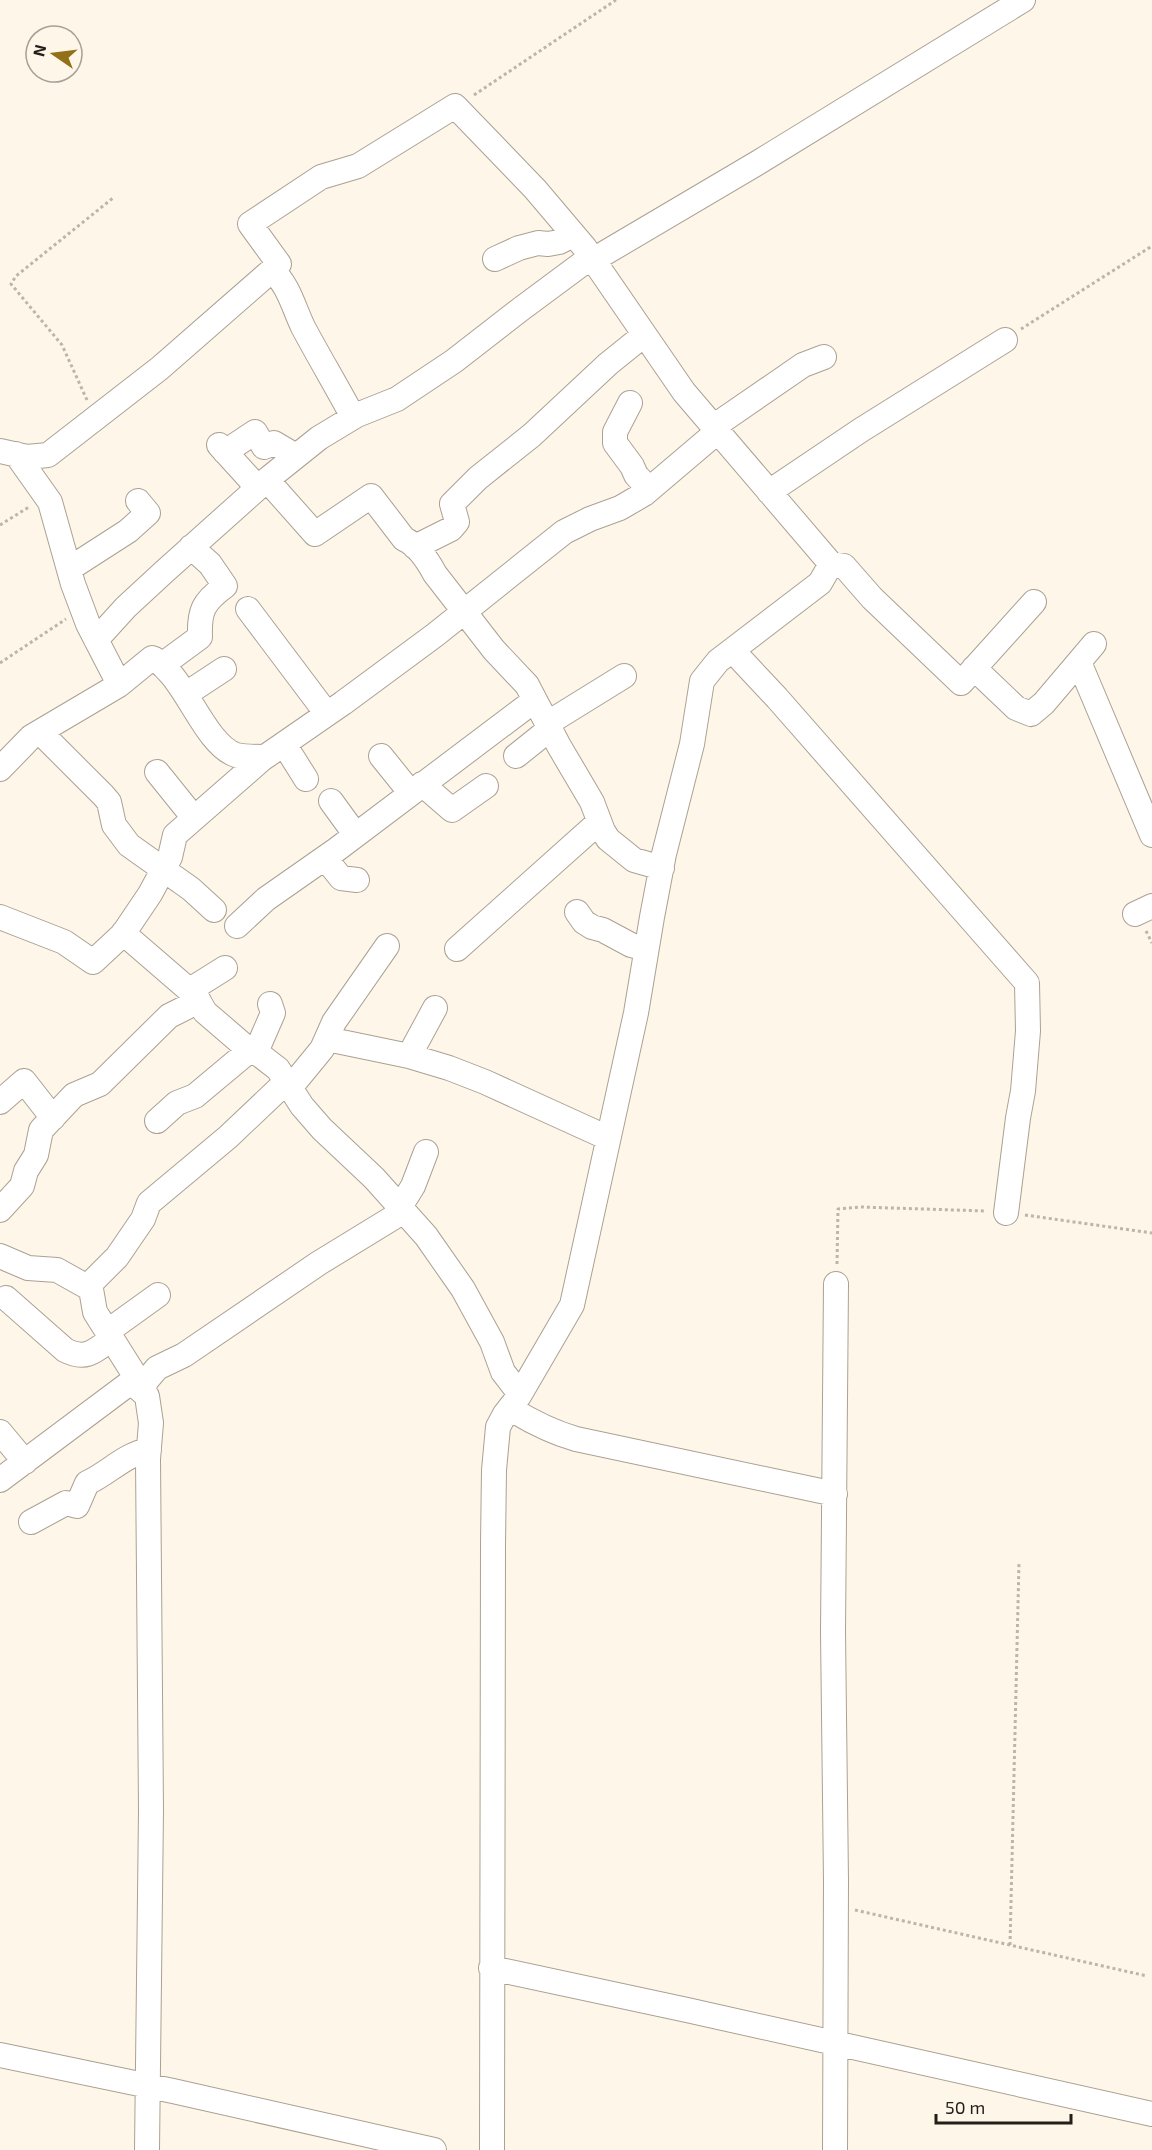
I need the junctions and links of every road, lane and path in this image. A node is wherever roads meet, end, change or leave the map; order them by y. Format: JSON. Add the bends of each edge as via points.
{"nodes":[{"id":1,"x":616,"y":0,"type":"edge"},
{"id":2,"x":1023,"y":0,"type":"edge"},
{"id":3,"x":455,"y":106,"type":"junction"},
{"id":4,"x":113,"y":198,"type":"dead end"},
{"id":5,"x":573,"y":235,"type":"junction"},
{"id":6,"x":1152,"y":246,"type":"edge"},
{"id":7,"x":495,"y":259,"type":"dead end"},
{"id":8,"x":592,"y":259,"type":"junction"},
{"id":9,"x":272,"y":270,"type":"junction"},
{"id":10,"x":644,"y":335,"type":"junction"},
{"id":11,"x":1005,"y":340,"type":"joint"},
{"id":12,"x":824,"y":357,"type":"dead end"},
{"id":13,"x":630,"y":403,"type":"dead end"},
{"id":14,"x":96,"y":417,"type":"junction"},
{"id":15,"x":353,"y":417,"type":"junction"},
{"id":16,"x":715,"y":430,"type":"junction"},
{"id":17,"x":8,"y":452,"type":"edge"},
{"id":18,"x":296,"y":456,"type":"junction"},
{"id":19,"x":263,"y":484,"type":"junction"},
{"id":20,"x":650,"y":489,"type":"junction"},
{"id":21,"x":769,"y":492,"type":"junction"},
{"id":22,"x":47,"y":498,"type":"junction"},
{"id":23,"x":138,"y":501,"type":"dead end"},
{"id":24,"x":0,"y":525,"type":"edge"},
{"id":25,"x":191,"y":547,"type":"junction"},
{"id":26,"x":415,"y":547,"type":"junction"},
{"id":27,"x":830,"y":564,"type":"junction"},
{"id":28,"x":69,"y":569,"type":"junction"},
{"id":29,"x":1034,"y":602,"type":"dead end"},
{"id":30,"x":82,"y":608,"type":"junction"},
{"id":31,"x":248,"y":609,"type":"dead end"},
{"id":32,"x":465,"y":611,"type":"junction"},
{"id":33,"x":96,"y":640,"type":"junction"},
{"id":34,"x":733,"y":651,"type":"junction"},
{"id":35,"x":0,"y":663,"type":"edge"},
{"id":36,"x":162,"y":665,"type":"junction"},
{"id":37,"x":974,"y":668,"type":"junction"},
{"id":38,"x":224,"y":669,"type":"dead end"},
{"id":39,"x":624,"y":676,"type":"dead end"},
{"id":40,"x":119,"y":684,"type":"junction"},
{"id":41,"x":186,"y":694,"type":"junction"},
{"id":42,"x":535,"y":700,"type":"junction"},
{"id":43,"x":327,"y":714,"type":"junction"},
{"id":44,"x":549,"y":725,"type":"junction"},
{"id":45,"x":40,"y":732,"type":"junction"},
{"id":46,"x":284,"y":744,"type":"junction"},
{"id":47,"x":381,"y":756,"type":"dead end"},
{"id":48,"x":516,"y":756,"type":"dead end"},
{"id":49,"x":264,"y":758,"type":"junction"},
{"id":50,"x":0,"y":769,"type":"edge"},
{"id":51,"x":157,"y":772,"type":"dead end"},
{"id":52,"x":306,"y":779,"type":"dead end"},
{"id":53,"x":486,"y":786,"type":"dead end"},
{"id":54,"x":416,"y":788,"type":"junction"},
{"id":55,"x":331,"y":801,"type":"dead end"},
{"id":56,"x":194,"y":818,"type":"junction"},
{"id":57,"x":599,"y":822,"type":"junction"},
{"id":58,"x":354,"y":834,"type":"junction"},
{"id":59,"x":1152,"y":835,"type":"edge"},
{"id":60,"x":325,"y":858,"type":"junction"},
{"id":61,"x":662,"y":868,"type":"junction"},
{"id":62,"x":163,"y":870,"type":"junction"},
{"id":63,"x":357,"y":880,"type":"dead end"},
{"id":64,"x":214,"y":910,"type":"dead end"},
{"id":65,"x":577,"y":912,"type":"dead end"},
{"id":66,"x":0,"y":917,"type":"edge"},
{"id":67,"x":237,"y":926,"type":"dead end"},
{"id":68,"x":123,"y":933,"type":"junction"},
{"id":69,"x":387,"y":946,"type":"dead end"},
{"id":70,"x":457,"y":949,"type":"dead end"},
{"id":71,"x":646,"y":949,"type":"junction"},
{"id":72,"x":225,"y":968,"type":"dead end"},
{"id":73,"x":195,"y":996,"type":"junction"},
{"id":74,"x":270,"y":1004,"type":"dead end"},
{"id":75,"x":435,"y":1008,"type":"dead end"},
{"id":76,"x":327,"y":1038,"type":"junction"},
{"id":77,"x":253,"y":1051,"type":"junction"},
{"id":78,"x":409,"y":1056,"type":"junction"},
{"id":79,"x":288,"y":1085,"type":"junction"},
{"id":80,"x":0,"y":1102,"type":"edge"},
{"id":81,"x":53,"y":1118,"type":"junction"},
{"id":82,"x":157,"y":1121,"type":"dead end"},
{"id":83,"x":608,"y":1138,"type":"junction"},
{"id":84,"x":426,"y":1152,"type":"dead end"},
{"id":85,"x":4,"y":1197,"type":"edge"},
{"id":86,"x":402,"y":1209,"type":"junction"},
{"id":87,"x":1006,"y":1213,"type":"junction"},
{"id":88,"x":1152,"y":1233,"type":"edge"},
{"id":89,"x":0,"y":1256,"type":"edge"},
{"id":90,"x":836,"y":1284,"type":"joint"},
{"id":91,"x":87,"y":1287,"type":"junction"},
{"id":92,"x":158,"y":1295,"type":"dead end"},
{"id":93,"x":6,"y":1298,"type":"dead end"},
{"id":94,"x":110,"y":1334,"type":"junction"},
{"id":95,"x":137,"y":1387,"type":"junction"},
{"id":96,"x":515,"y":1402,"type":"junction"},
{"id":97,"x":0,"y":1432,"type":"edge"},
{"id":98,"x":149,"y":1450,"type":"junction"},
{"id":99,"x":26,"y":1462,"type":"junction"},
{"id":100,"x":0,"y":1480,"type":"edge"},
{"id":101,"x":836,"y":1494,"type":"junction"},
{"id":102,"x":31,"y":1522,"type":"dead end"},
{"id":103,"x":1019,"y":1562,"type":"dead end"},
{"id":104,"x":836,"y":1907,"type":"junction"},
{"id":105,"x":1010,"y":1945,"type":"junction"},
{"id":106,"x":491,"y":1968,"type":"junction"},
{"id":107,"x":1147,"y":1976,"type":"dead end"},
{"id":108,"x":836,"y":2044,"type":"junction"},
{"id":109,"x":0,"y":2055,"type":"edge"},
{"id":110,"x":1152,"y":2114,"type":"edge"},
{"id":111,"x":147,"y":2150,"type":"edge"},
{"id":112,"x":434,"y":2150,"type":"edge"},
{"id":113,"x":492,"y":2150,"type":"edge"},
{"id":114,"x":835,"y":2150,"type":"edge"}],
"edges":[{"from":1,"to":3,"type":"path"},
{"from":2,"to":8,"type":"street"},
{"from":3,"to":5,"type":"street","via":[[535,189]]},
{"from":3,"to":9,"type":"street","via":[[358,166],[321,177],[249,224],[279,264]]},
{"from":4,"to":14,"type":"path","via":[[11,284],[62,345]]},
{"from":5,"to":7,"type":"street","via":[[559,242],[519,248]]},
{"from":5,"to":8,"type":"street"},
{"from":6,"to":11,"type":"path"},
{"from":8,"to":10,"type":"street"},
{"from":8,"to":15,"type":"street","via":[[445,368],[397,399]]},
{"from":9,"to":14,"type":"street","via":[[160,368]]},
{"from":9,"to":15,"type":"street","via":[[289,291],[303,326]]},
{"from":10,"to":16,"type":"street"},
{"from":10,"to":26,"type":"street","via":[[458,496],[452,504],[457,522],[451,530]]},
{"from":11,"to":21,"type":"street"},
{"from":12,"to":16,"type":"street","via":[[803,365]]},
{"from":13,"to":20,"type":"street","via":[[615,432],[615,443]]},
{"from":14,"to":17,"type":"street","via":[[48,455],[27,457]]},
{"from":15,"to":18,"type":"street"},
{"from":16,"to":20,"type":"street"},
{"from":16,"to":21,"type":"street"},
{"from":17,"to":22,"type":"street"},
{"from":18,"to":19,"type":"street"},
{"from":18,"to":19,"type":"street","via":[[274,443],[264,447],[255,432],[222,448]]},
{"from":19,"to":25,"type":"street"},
{"from":19,"to":26,"type":"street","via":[[315,534],[371,496],[404,539]]},
{"from":20,"to":32,"type":"street","via":[[620,508],[564,532]]},
{"from":21,"to":27,"type":"street"},
{"from":22,"to":24,"type":"path"},
{"from":22,"to":28,"type":"street"},
{"from":23,"to":28,"type":"street","via":[[148,513],[128,531]]},
{"from":25,"to":33,"type":"street"},
{"from":25,"to":36,"type":"street","via":[[210,564],[225,586],[205,605],[199,622],[200,637]]},
{"from":26,"to":32,"type":"street"},
{"from":27,"to":34,"type":"street","via":[[819,583]]},
{"from":27,"to":37,"type":"street","via":[[844,566],[961,683]]},
{"from":28,"to":30,"type":"street"},
{"from":29,"to":37,"type":"street"},
{"from":30,"to":33,"type":"street"},
{"from":30,"to":35,"type":"path"},
{"from":31,"to":43,"type":"street"},
{"from":32,"to":42,"type":"street"},
{"from":32,"to":43,"type":"street"},
{"from":33,"to":40,"type":"street"},
{"from":34,"to":61,"type":"street","via":[[711,667],[702,681],[692,744]]},
{"from":34,"to":87,"type":"street","via":[[1027,983],[1023,1090]]},
{"from":36,"to":40,"type":"street","via":[[152,658]]},
{"from":36,"to":41,"type":"street"},
{"from":37,"to":59,"type":"street","via":[[1016,708],[1031,714],[1086,653]]},
{"from":38,"to":41,"type":"street"},
{"from":39,"to":44,"type":"street"},
{"from":40,"to":45,"type":"street"},
{"from":41,"to":49,"type":"street","via":[[205,728],[226,749],[239,756]]},
{"from":42,"to":44,"type":"street"},
{"from":42,"to":54,"type":"street"},
{"from":43,"to":46,"type":"street"},
{"from":44,"to":48,"type":"street"},
{"from":44,"to":57,"type":"street"},
{"from":45,"to":50,"type":"street"},
{"from":45,"to":62,"type":"street","via":[[110,802],[114,825],[122,837]]},
{"from":46,"to":49,"type":"street"},
{"from":46,"to":52,"type":"street"},
{"from":47,"to":54,"type":"street"},
{"from":49,"to":56,"type":"street"},
{"from":51,"to":56,"type":"street"},
{"from":53,"to":54,"type":"street","via":[[452,810]]},
{"from":54,"to":58,"type":"street"},
{"from":55,"to":58,"type":"street"},
{"from":56,"to":62,"type":"street","via":[[175,835]]},
{"from":57,"to":61,"type":"street","via":[[608,839],[634,860]]},
{"from":57,"to":70,"type":"street"},
{"from":58,"to":60,"type":"street"},
{"from":60,"to":63,"type":"street","via":[[341,878]]},
{"from":60,"to":67,"type":"street","via":[[266,899]]},
{"from":61,"to":71,"type":"street"},
{"from":62,"to":64,"type":"street"},
{"from":62,"to":68,"type":"street"},
{"from":65,"to":71,"type":"street","via":[[592,927]]},
{"from":66,"to":68,"type":"street","via":[[63,942],[93,962]]},
{"from":68,"to":73,"type":"street"},
{"from":69,"to":76,"type":"street"},
{"from":71,"to":83,"type":"street"},
{"from":72,"to":73,"type":"street"},
{"from":73,"to":77,"type":"street","via":[[206,1012]]},
{"from":73,"to":81,"type":"street","via":[[100,1084],[74,1095]]},
{"from":74,"to":77,"type":"street","via":[[273,1013]]},
{"from":75,"to":78,"type":"street"},
{"from":76,"to":78,"type":"street"},
{"from":76,"to":79,"type":"street","via":[[322,1049]]},
{"from":77,"to":79,"type":"street","via":[[278,1069]]},
{"from":77,"to":82,"type":"street"},
{"from":78,"to":83,"type":"street","via":[[485,1082]]},
{"from":79,"to":86,"type":"street","via":[[322,1130]]},
{"from":79,"to":91,"type":"street","via":[[149,1203],[117,1257]]},
{"from":80,"to":81,"type":"street","via":[[24,1082]]},
{"from":81,"to":85,"type":"street","via":[[41,1130],[36,1155],[22,1186]]},
{"from":83,"to":96,"type":"street","via":[[572,1305]]},
{"from":84,"to":86,"type":"street"},
{"from":86,"to":95,"type":"street","via":[[184,1355],[157,1368]]},
{"from":86,"to":96,"type":"street","via":[[463,1289],[492,1342]]},
{"from":87,"to":88,"type":"path"},
{"from":87,"to":90,"type":"path","via":[[838,1209]]},
{"from":89,"to":91,"type":"street","via":[[28,1268],[57,1270]]},
{"from":90,"to":101,"type":"street"},
{"from":91,"to":94,"type":"street","via":[[94,1294],[95,1312]]},
{"from":92,"to":94,"type":"street"},
{"from":93,"to":94,"type":"street","via":[[75,1355],[84,1356]]},
{"from":94,"to":95,"type":"street","via":[[134,1374]]},
{"from":95,"to":98,"type":"street","via":[[147,1396]]},
{"from":95,"to":99,"type":"street"},
{"from":96,"to":101,"type":"street","via":[[537,1425],[576,1439]]},
{"from":96,"to":106,"type":"street","via":[[498,1427],[494,1470]]},
{"from":97,"to":99,"type":"street"},
{"from":98,"to":102,"type":"street","via":[[135,1452],[87,1483],[77,1506],[66,1503]]},
{"from":98,"to":111,"type":"street","via":[[151,1833]]},
{"from":99,"to":100,"type":"street"},
{"from":101,"to":104,"type":"street"},
{"from":103,"to":105,"type":"path"},
{"from":104,"to":105,"type":"path"},
{"from":104,"to":108,"type":"street"},
{"from":105,"to":107,"type":"path"},
{"from":106,"to":108,"type":"street"},
{"from":106,"to":113,"type":"street"},
{"from":108,"to":110,"type":"street"},
{"from":108,"to":114,"type":"street"},
{"from":109,"to":112,"type":"street"}]}
